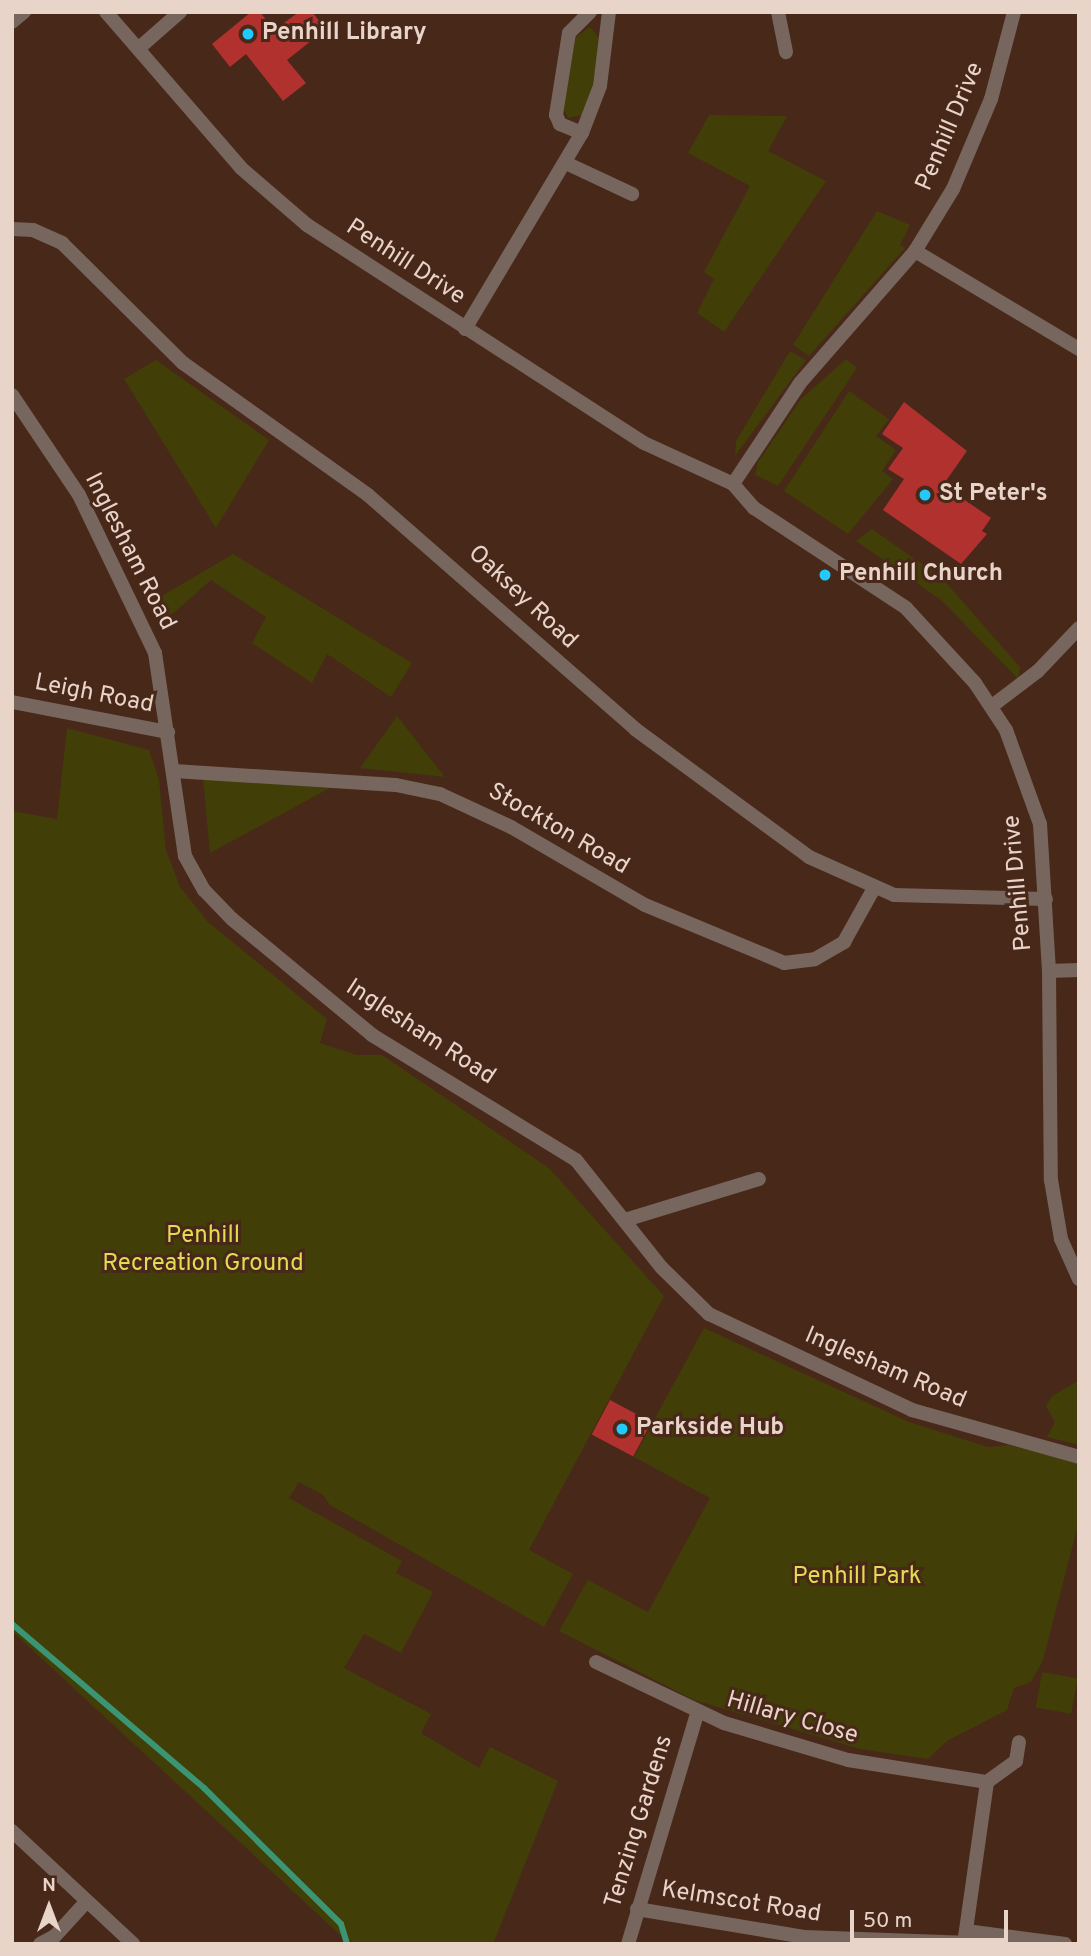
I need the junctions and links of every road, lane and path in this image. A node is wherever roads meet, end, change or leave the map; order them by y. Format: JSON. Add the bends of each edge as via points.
{"nodes":[{"id":1,"x":24,"y":12,"type":"edge"},
{"id":2,"x":106,"y":12,"type":"edge"},
{"id":3,"x":180,"y":12,"type":"edge"},
{"id":4,"x":590,"y":12,"type":"edge"},
{"id":5,"x":609,"y":12,"type":"edge"},
{"id":6,"x":778,"y":12,"type":"edge"},
{"id":7,"x":1014,"y":12,"type":"edge"},
{"id":8,"x":12,"y":22,"type":"edge"},
{"id":9,"x":139,"y":48,"type":"junction"},
{"id":10,"x":786,"y":52,"type":"dead end"},
{"id":11,"x":582,"y":132,"type":"junction"},
{"id":12,"x":568,"y":164,"type":"junction"},
{"id":13,"x":632,"y":194,"type":"dead end"},
{"id":14,"x":12,"y":229,"type":"edge"},
{"id":15,"x":915,"y":251,"type":"junction"},
{"id":16,"x":465,"y":329,"type":"junction"},
{"id":17,"x":1079,"y":349,"type":"edge"},
{"id":18,"x":12,"y":395,"type":"edge"},
{"id":19,"x":17,"y":414,"type":"edge"},
{"id":20,"x":733,"y":484,"type":"junction"},
{"id":21,"x":1079,"y":628,"type":"edge"},
{"id":22,"x":12,"y":702,"type":"edge"},
{"id":23,"x":992,"y":706,"type":"junction"},
{"id":24,"x":168,"y":732,"type":"junction"},
{"id":25,"x":174,"y":771,"type":"junction"},
{"id":26,"x":873,"y":890,"type":"junction"},
{"id":27,"x":1046,"y":899,"type":"junction"},
{"id":28,"x":1079,"y":970,"type":"edge"},
{"id":29,"x":1049,"y":971,"type":"junction"},
{"id":30,"x":759,"y":1178,"type":"dead end"},
{"id":31,"x":625,"y":1220,"type":"junction"},
{"id":32,"x":1079,"y":1279,"type":"edge"},
{"id":33,"x":1079,"y":1457,"type":"edge"},
{"id":34,"x":596,"y":1662,"type":"dead end"},
{"id":35,"x":697,"y":1714,"type":"junction"},
{"id":36,"x":1019,"y":1742,"type":"dead end"},
{"id":37,"x":987,"y":1782,"type":"junction"},
{"id":38,"x":12,"y":1830,"type":"edge"},
{"id":39,"x":86,"y":1902,"type":"junction"},
{"id":40,"x":637,"y":1909,"type":"junction"},
{"id":41,"x":965,"y":1939,"type":"edge"},
{"id":42,"x":40,"y":1944,"type":"edge"},
{"id":43,"x":132,"y":1944,"type":"edge"},
{"id":44,"x":628,"y":1944,"type":"edge"},
{"id":45,"x":1065,"y":1944,"type":"edge"}],
"edges":[{"from":1,"to":8,"type":"street"},
{"from":2,"to":9,"type":"street","name":"Penhill Drive"},
{"from":3,"to":9,"type":"street"},
{"from":4,"to":11,"type":"street","via":[[569,33],[556,115],[560,124]]},
{"from":5,"to":11,"type":"street","via":[[600,86]]},
{"from":6,"to":10,"type":"street"},
{"from":7,"to":15,"type":"street","name":"Penhill Drive","via":[[1003,63],[968,157]]},
{"from":9,"to":16,"type":"street","name":"Penhill Drive","via":[[189,111],[279,202]]},
{"from":11,"to":12,"type":"street"},
{"from":12,"to":13,"type":"street"},
{"from":12,"to":16,"type":"street"},
{"from":14,"to":26,"type":"street","name":"Oaksey Road","via":[[33,230],[62,243],[183,363],[334,468],[429,544],[656,747],[809,857]]},
{"from":15,"to":17,"type":"street"},
{"from":15,"to":20,"type":"street","name":"Penhill Drive","via":[[800,383]]},
{"from":16,"to":20,"type":"street","name":"Penhill Drive","via":[[644,443]]},
{"from":18,"to":19,"type":"street","name":"Inglesham Road"},
{"from":19,"to":24,"type":"street","name":"Inglesham Road","via":[[79,495],[135,606],[160,670]]},
{"from":20,"to":23,"type":"street","name":"Penhill Drive","via":[[754,508],[906,608]]},
{"from":21,"to":23,"type":"street","via":[[1038,671]]},
{"from":22,"to":24,"type":"street","name":"Leigh Road"},
{"from":23,"to":27,"type":"street","name":"Penhill Drive","via":[[1034,798]]},
{"from":24,"to":25,"type":"street","name":"Inglesham Road"},
{"from":25,"to":26,"type":"street","name":"Stockton Road","via":[[396,785],[440,794],[667,916],[784,963],[815,959],[844,942]]},
{"from":25,"to":31,"type":"street","name":"Inglesham Road","via":[[188,864],[232,919],[372,1035],[576,1160]]},
{"from":26,"to":27,"type":"street","name":"Oaksey Road","via":[[962,899]]},
{"from":27,"to":29,"type":"street","name":"Penhill Drive"},
{"from":28,"to":29,"type":"street"},
{"from":29,"to":32,"type":"street","name":"Penhill Drive","via":[[1051,1180],[1061,1239]]},
{"from":30,"to":31,"type":"street"},
{"from":31,"to":33,"type":"street","name":"Inglesham Road","via":[[691,1299],[723,1322],[912,1410]]},
{"from":34,"to":35,"type":"street","name":"Hillary Close"},
{"from":35,"to":37,"type":"street","name":"Hillary Close","via":[[848,1760]]},
{"from":35,"to":40,"type":"street","name":"Tenzing Gardens"},
{"from":36,"to":37,"type":"street","via":[[1016,1761]]},
{"from":37,"to":41,"type":"street"},
{"from":38,"to":39,"type":"street"},
{"from":39,"to":42,"type":"street","via":[[55,1936]]},
{"from":39,"to":43,"type":"street"},
{"from":40,"to":41,"type":"street","name":"Kelmscot Road","via":[[804,1937]]},
{"from":40,"to":44,"type":"street","name":"Tenzing Gardens"},
{"from":41,"to":45,"type":"street","name":"Kelmscot Road"}]}
